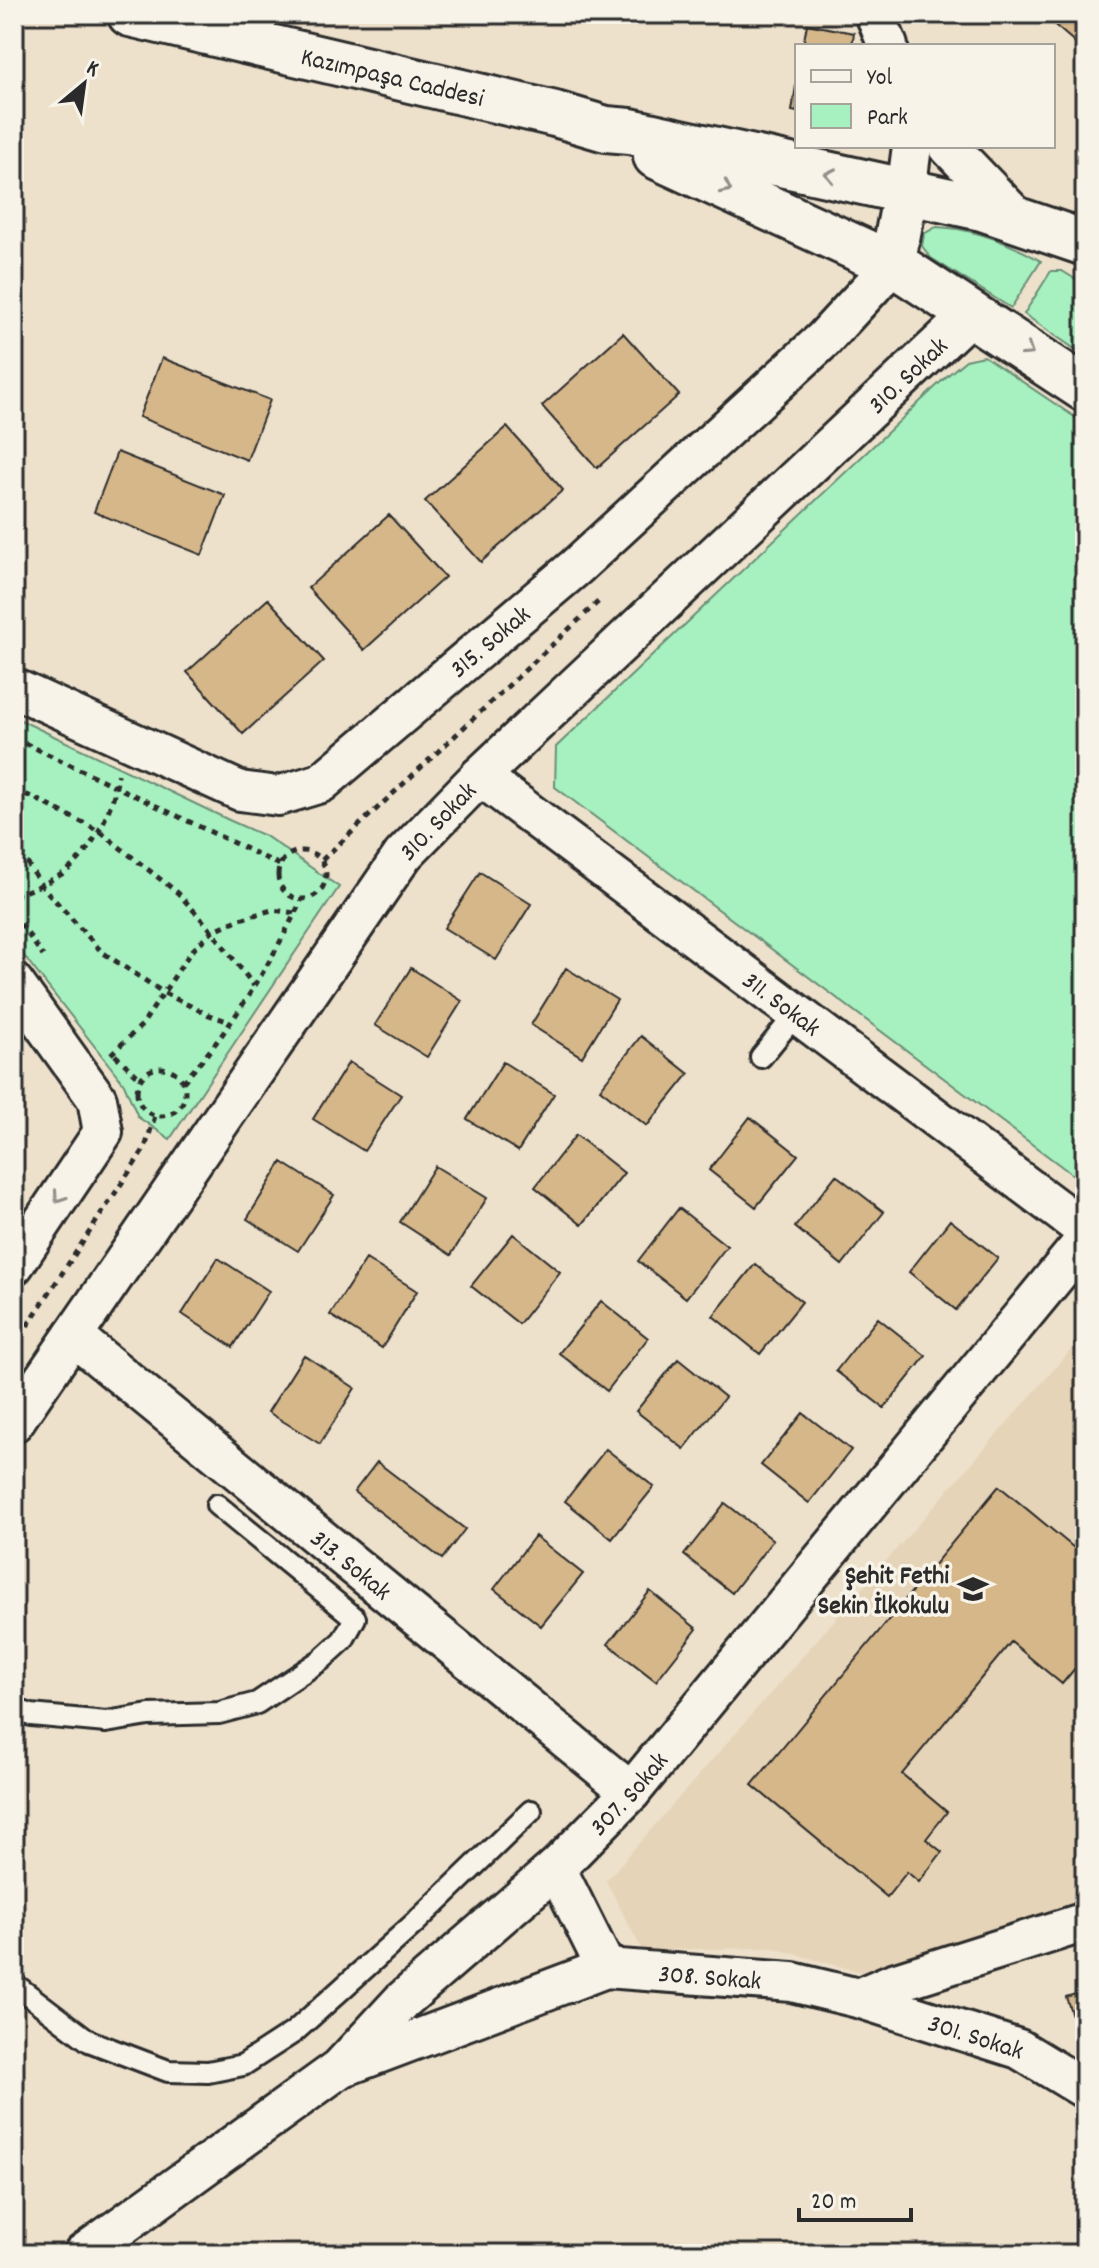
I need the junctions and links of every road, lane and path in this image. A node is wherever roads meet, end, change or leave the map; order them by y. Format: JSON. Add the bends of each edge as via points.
{"nodes":[{"id":1,"x":130,"y":14,"type":"edge"},
{"id":2,"x":875,"y":14,"type":"edge"},
{"id":3,"x":887,"y":44,"type":"edge"},
{"id":4,"x":606,"y":129,"type":"junction"},
{"id":5,"x":912,"y":148,"type":"edge"},
{"id":6,"x":950,"y":148,"type":"edge"},
{"id":7,"x":906,"y":192,"type":"junction"},
{"id":8,"x":1020,"y":221,"type":"junction"},
{"id":9,"x":1085,"y":243,"type":"edge"},
{"id":10,"x":892,"y":265,"type":"junction"},
{"id":11,"x":971,"y":314,"type":"junction"},
{"id":12,"x":1085,"y":389,"type":"edge"},
{"id":13,"x":14,"y":688,"type":"edge"},
{"id":14,"x":122,"y":737,"type":"junction"},
{"id":15,"x":14,"y":738,"type":"edge"},
{"id":16,"x":480,"y":776,"type":"junction"},
{"id":17,"x":117,"y":787,"type":"junction"},
{"id":18,"x":14,"y":790,"type":"edge"},
{"id":19,"x":99,"y":831,"type":"junction"},
{"id":20,"x":14,"y":842,"type":"edge"},
{"id":21,"x":280,"y":865,"type":"junction"},
{"id":22,"x":41,"y":885,"type":"junction"},
{"id":23,"x":14,"y":896,"type":"edge"},
{"id":24,"x":302,"y":899,"type":"junction"},
{"id":25,"x":295,"y":913,"type":"junction"},
{"id":26,"x":212,"y":931,"type":"junction"},
{"id":27,"x":14,"y":983,"type":"edge"},
{"id":28,"x":254,"y":986,"type":"junction"},
{"id":29,"x":164,"y":993,"type":"junction"},
{"id":30,"x":796,"y":1014,"type":"junction"},
{"id":31,"x":230,"y":1022,"type":"junction"},
{"id":32,"x":761,"y":1057,"type":"dead end"},
{"id":33,"x":81,"y":1078,"type":"junction"},
{"id":34,"x":183,"y":1082,"type":"junction"},
{"id":35,"x":155,"y":1116,"type":"junction"},
{"id":36,"x":1085,"y":1230,"type":"edge"},
{"id":37,"x":1085,"y":1240,"type":"edge"},
{"id":38,"x":14,"y":1265,"type":"edge"},
{"id":39,"x":73,"y":1336,"type":"junction"},
{"id":40,"x":14,"y":1346,"type":"edge"},
{"id":41,"x":14,"y":1422,"type":"edge"},
{"id":42,"x":217,"y":1505,"type":"dead end"},
{"id":43,"x":14,"y":1709,"type":"edge"},
{"id":44,"x":631,"y":1792,"type":"junction"},
{"id":45,"x":531,"y":1811,"type":"dead end"},
{"id":46,"x":556,"y":1868,"type":"junction"},
{"id":47,"x":1085,"y":1922,"type":"edge"},
{"id":48,"x":606,"y":1968,"type":"junction"},
{"id":49,"x":14,"y":1984,"type":"edge"},
{"id":50,"x":858,"y":1998,"type":"junction"},
{"id":51,"x":340,"y":2068,"type":"junction"},
{"id":52,"x":1085,"y":2089,"type":"edge"},
{"id":53,"x":83,"y":2254,"type":"edge"}],
"edges":[{"from":1,"to":4,"type":"main road","name":"Kazımpaşa Caddesi"},
{"from":2,"to":3,"type":"street"},
{"from":7,"to":4,"type":"main road","name":"Kazımpaşa Caddesi","one_way":true},
{"from":4,"to":10,"type":"main road","name":"Kazımpaşa Caddesi","one_way":true},
{"from":5,"to":7,"type":"street"},
{"from":6,"to":8,"type":"street"},
{"from":7,"to":8,"type":"main road","name":"Kazımpaşa Caddesi"},
{"from":7,"to":10,"type":"main road"},
{"from":8,"to":9,"type":"main road","name":"Kazımpaşa Caddesi"},
{"from":10,"to":11,"type":"main road","name":"Kazımpaşa Caddesi"},
{"from":10,"to":14,"type":"street","name":"315. Sokak","via":[[823,340],[576,567],[321,783],[278,796],[240,791]]},
{"from":11,"to":12,"type":"main road","name":"Kazımpaşa Caddesi","one_way":true},
{"from":11,"to":16,"type":"street","name":"310. Sokak"},
{"from":13,"to":14,"type":"street","name":"315. Sokak"},
{"from":14,"to":17,"type":"path"},
{"from":15,"to":17,"type":"path"},
{"from":16,"to":30,"type":"street","name":"311. Sokak"},
{"from":16,"to":39,"type":"street","name":"310. Sokak","via":[[403,855]]},
{"from":17,"to":19,"type":"path"},
{"from":17,"to":21,"type":"path"},
{"from":18,"to":19,"type":"path"},
{"from":19,"to":22,"type":"path","via":[[73,865]]},
{"from":19,"to":26,"type":"path","via":[[178,893]]},
{"from":20,"to":22,"type":"path"},
{"from":21,"to":24,"type":"path","via":[[283,890]]},
{"from":21,"to":24,"type":"path","via":[[303,850],[322,860],[327,880],[322,890]]},
{"from":22,"to":23,"type":"path"},
{"from":22,"to":29,"type":"path","via":[[102,952]]},
{"from":24,"to":25,"type":"path"},
{"from":25,"to":26,"type":"path","via":[[272,910]]},
{"from":25,"to":28,"type":"path"},
{"from":26,"to":28,"type":"path"},
{"from":26,"to":29,"type":"path"},
{"from":27,"to":33,"type":"street"},
{"from":28,"to":31,"type":"path"},
{"from":29,"to":31,"type":"path"},
{"from":29,"to":33,"type":"path","via":[[142,1025]]},
{"from":30,"to":32,"type":"lane"},
{"from":30,"to":36,"type":"street","name":"311. Sokak"},
{"from":31,"to":34,"type":"path"},
{"from":33,"to":38,"type":"street","one_way":true,"via":[[97,1099],[103,1132]]},
{"from":34,"to":35,"type":"path","via":[[183,1103],[176,1112]]},
{"from":34,"to":35,"type":"path","via":[[166,1068],[145,1074],[136,1093],[146,1112]]},
{"from":35,"to":40,"type":"path","via":[[145,1148]]},
{"from":37,"to":44,"type":"street","name":"307. Sokak"},
{"from":39,"to":41,"type":"street","name":"310. Sokak"},
{"from":39,"to":44,"type":"street","name":"313. Sokak"},
{"from":42,"to":43,"type":"lane","via":[[355,1618],[343,1640],[257,1703],[219,1713],[106,1722]]},
{"from":44,"to":46,"type":"street","name":"307. Sokak"},
{"from":45,"to":49,"type":"lane","via":[[294,2032],[243,2065],[208,2072],[168,2071],[89,2041]]},
{"from":46,"to":48,"type":"street"},
{"from":46,"to":51,"type":"street","name":"307. Sokak","via":[[402,2001]]},
{"from":47,"to":50,"type":"street"},
{"from":48,"to":50,"type":"street","name":"308. Sokak","via":[[792,1982]]},
{"from":48,"to":51,"type":"street","name":"308. Sokak"},
{"from":50,"to":52,"type":"street","name":"301. Sokak","via":[[1019,2049]]},
{"from":51,"to":53,"type":"street","name":"307. Sokak"}]}
